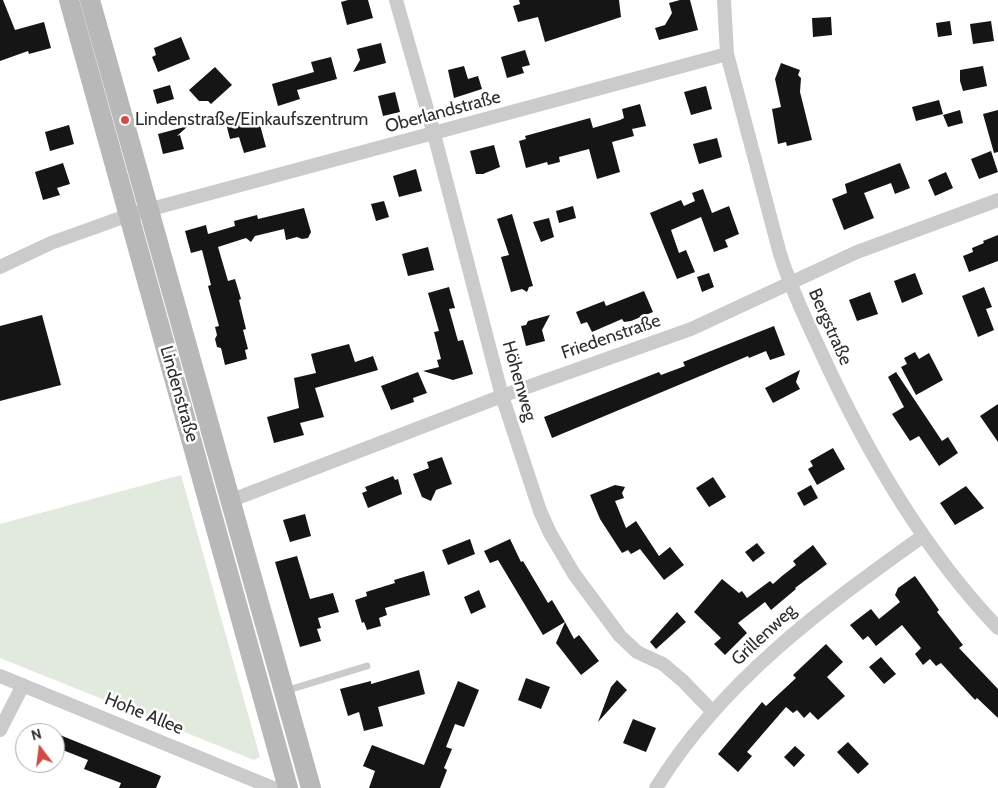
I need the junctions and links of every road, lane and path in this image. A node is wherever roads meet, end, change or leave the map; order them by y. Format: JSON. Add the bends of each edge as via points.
{"nodes":[{"id":1,"x":68,"y":0,"type":"edge"},
{"id":2,"x":90,"y":0,"type":"edge"},
{"id":3,"x":396,"y":0,"type":"edge"},
{"id":4,"x":724,"y":0,"type":"edge"},
{"id":5,"x":726,"y":54,"type":"junction"},
{"id":6,"x":434,"y":134,"type":"junction"},
{"id":7,"x":998,"y":200,"type":"edge"},
{"id":8,"x":150,"y":210,"type":"junction"},
{"id":9,"x":129,"y":215,"type":"junction"},
{"id":10,"x":0,"y":267,"type":"edge"},
{"id":11,"x":790,"y":284,"type":"junction"},
{"id":12,"x":183,"y":371,"type":"junction"},
{"id":13,"x":502,"y":396,"type":"junction"},
{"id":14,"x":232,"y":500,"type":"junction"},
{"id":15,"x":227,"y":523,"type":"junction"},
{"id":16,"x":923,"y":536,"type":"junction"},
{"id":17,"x":998,"y":628,"type":"edge"},
{"id":18,"x":367,"y":666,"type":"dead end"},
{"id":19,"x":0,"y":676,"type":"edge"},
{"id":20,"x":23,"y":685,"type":"junction"},
{"id":21,"x":285,"y":691,"type":"junction"},
{"id":22,"x":712,"y":711,"type":"junction"},
{"id":23,"x":0,"y":730,"type":"edge"},
{"id":24,"x":273,"y":788,"type":"edge"},
{"id":25,"x":288,"y":788,"type":"edge"},
{"id":26,"x":311,"y":788,"type":"edge"},
{"id":27,"x":656,"y":788,"type":"edge"}],
"edges":[{"from":1,"to":9,"type":"street","name":"Lindenstraße"},
{"from":2,"to":8,"type":"street","name":"Lindenstraße"},
{"from":3,"to":6,"type":"street","name":"Höhenweg"},
{"from":4,"to":5,"type":"street","name":"Bergstraße"},
{"from":5,"to":6,"type":"street","name":"Oberlandstraße"},
{"from":5,"to":11,"type":"street","name":"Bergstraße"},
{"from":6,"to":8,"type":"street","name":"Oberlandstraße"},
{"from":6,"to":13,"type":"street","name":"Höhenweg"},
{"from":7,"to":11,"type":"street","name":"Friedenstraße","via":[[874,245]]},
{"from":8,"to":9,"type":"street","name":"Oberlandstraße"},
{"from":8,"to":12,"type":"street","name":"Lindenstraße"},
{"from":9,"to":10,"type":"street","name":"Oberlandstraße","via":[[51,243]]},
{"from":9,"to":12,"type":"street","name":"Lindenstraße"},
{"from":11,"to":13,"type":"street","name":"Friedenstraße","via":[[691,329]]},
{"from":11,"to":16,"type":"street","name":"Bergstraße","via":[[850,417]]},
{"from":12,"to":14,"type":"street","name":"Lindenstraße"},
{"from":12,"to":15,"type":"street","name":"Lindenstraße"},
{"from":13,"to":14,"type":"street","name":"Friedenstraße"},
{"from":13,"to":22,"type":"street","name":"Höhenweg","via":[[540,510],[574,574],[620,636],[637,652],[663,664]]},
{"from":14,"to":15,"type":"street","name":"Lindenstraße"},
{"from":15,"to":21,"type":"street","name":"Lindenstraße"},
{"from":15,"to":25,"type":"street","name":"Lindenstraße"},
{"from":16,"to":17,"type":"street","name":"Bergstraße"},
{"from":16,"to":22,"type":"street","name":"Grillenweg","via":[[810,618]]},
{"from":18,"to":21,"type":"lane"},
{"from":19,"to":20,"type":"street","name":"Hohe Allee"},
{"from":20,"to":23,"type":"street"},
{"from":20,"to":24,"type":"street","name":"Hohe Allee"},
{"from":21,"to":26,"type":"street","name":"Lindenstraße"},
{"from":22,"to":27,"type":"street","name":"Grillenweg","via":[[679,751]]}]}
